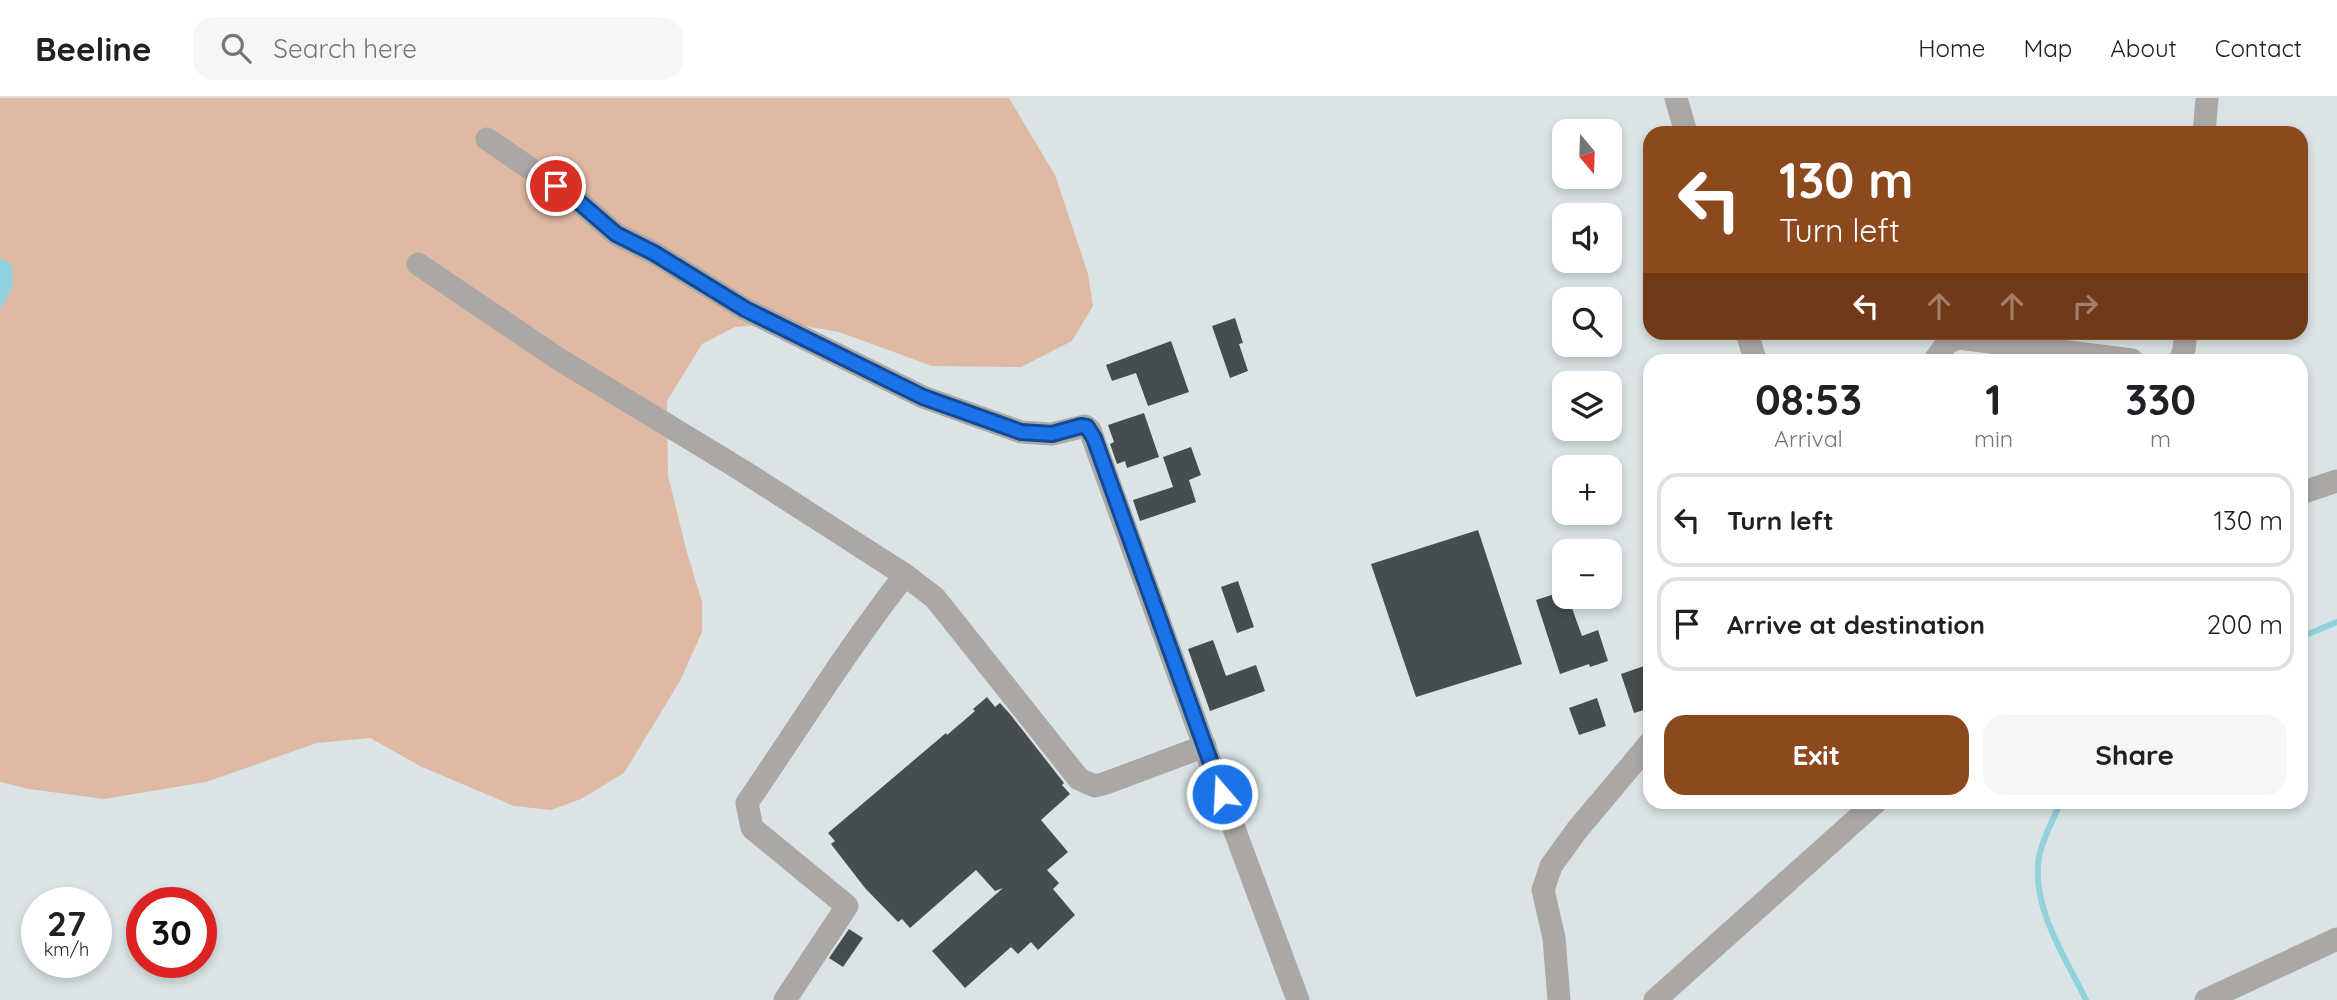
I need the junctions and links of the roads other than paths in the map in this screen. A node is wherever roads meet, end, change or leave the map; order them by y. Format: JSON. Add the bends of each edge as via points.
{"nodes":[{"id":1,"x":1676,"y":98,"type":"edge"},
{"id":2,"x":2207,"y":98,"type":"edge"},
{"id":3,"x":1684,"y":126,"type":"edge"},
{"id":4,"x":2205,"y":126,"type":"edge"},
{"id":5,"x":487,"y":139,"type":"dead end"},
{"id":6,"x":418,"y":264,"type":"dead end"},
{"id":7,"x":1954,"y":340,"type":"edge"},
{"id":8,"x":1974,"y":340,"type":"edge"},
{"id":9,"x":1939,"y":354,"type":"edge"},
{"id":10,"x":2085,"y":354,"type":"edge"},
{"id":11,"x":2337,"y":481,"type":"edge"},
{"id":12,"x":2308,"y":491,"type":"edge"},
{"id":13,"x":905,"y":575,"type":"junction"},
{"id":14,"x":1205,"y":746,"type":"junction"},
{"id":15,"x":1643,"y":751,"type":"edge"},
{"id":16,"x":1868,"y":809,"type":"edge"},
{"id":17,"x":2337,"y":939,"type":"edge"},
{"id":18,"x":785,"y":1000,"type":"edge"},
{"id":19,"x":1298,"y":1000,"type":"edge"},
{"id":20,"x":1559,"y":1000,"type":"edge"},
{"id":21,"x":1655,"y":1000,"type":"edge"},
{"id":22,"x":2206,"y":1000,"type":"edge"}],
"edges":[{"from":1,"to":3,"type":"street"},
{"from":2,"to":4,"type":"street"},
{"from":5,"to":14,"type":"street","via":[[579,202],[616,234],[745,309],[923,397],[1021,432],[1052,434],[1087,427]]},
{"from":6,"to":13,"type":"street","via":[[556,358]]},
{"from":7,"to":9,"type":"street"},
{"from":8,"to":10,"type":"street"},
{"from":11,"to":12,"type":"street"},
{"from":13,"to":14,"type":"street","via":[[945,607],[1079,779],[1095,786]]},
{"from":13,"to":18,"type":"street","via":[[747,803],[752,828],[847,906]]},
{"from":14,"to":19,"type":"street"},
{"from":15,"to":20,"type":"street","via":[[1551,866],[1543,890],[1554,939]]},
{"from":16,"to":21,"type":"street"},
{"from":17,"to":22,"type":"street"}]}
